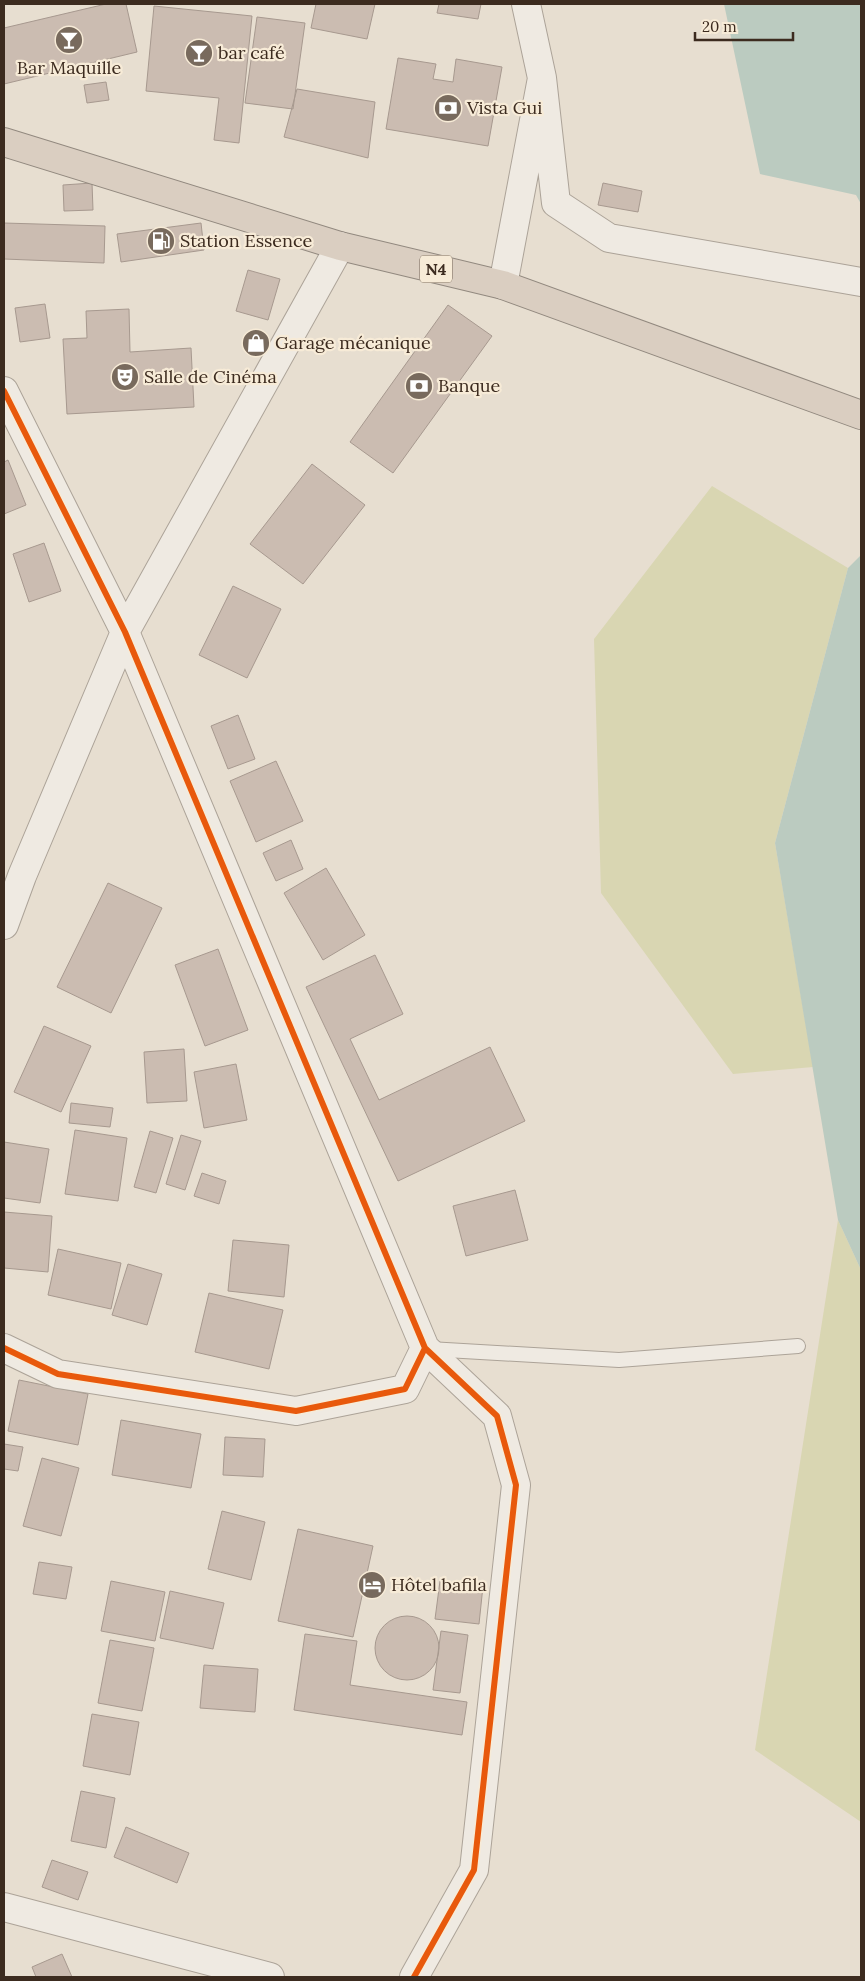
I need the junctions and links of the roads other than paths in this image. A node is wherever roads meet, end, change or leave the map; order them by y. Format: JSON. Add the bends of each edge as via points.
{"nodes":[{"id":1,"x":526,"y":4,"type":"edge"},
{"id":2,"x":542,"y":78,"type":"junction"},
{"id":3,"x":4,"y":142,"type":"edge"},
{"id":4,"x":340,"y":246,"type":"junction"},
{"id":5,"x":850,"y":280,"type":"edge"},
{"id":6,"x":503,"y":285,"type":"junction"},
{"id":7,"x":4,"y":391,"type":"edge"},
{"id":8,"x":861,"y":415,"type":"edge"},
{"id":9,"x":125,"y":632,"type":"junction"},
{"id":10,"x":13,"y":872,"type":"edge"},
{"id":11,"x":4,"y":925,"type":"edge"},
{"id":12,"x":798,"y":1346,"type":"dead end"},
{"id":13,"x":4,"y":1348,"type":"edge"},
{"id":14,"x":425,"y":1348,"type":"junction"},
{"id":15,"x":4,"y":1907,"type":"edge"},
{"id":16,"x":270,"y":1977,"type":"edge"},
{"id":17,"x":414,"y":1977,"type":"edge"}],
"edges":[{"from":1,"to":2,"type":"street"},
{"from":2,"to":5,"type":"street","via":[[556,203],[609,238]]},
{"from":2,"to":6,"type":"street"},
{"from":3,"to":4,"type":"highway","number":"N4"},
{"from":4,"to":6,"type":"highway","number":"N4"},
{"from":4,"to":9,"type":"street"},
{"from":6,"to":8,"type":"highway","number":"N4"},
{"from":7,"to":9,"type":"street"},
{"from":9,"to":10,"type":"street"},
{"from":9,"to":14,"type":"street"},
{"from":10,"to":11,"type":"street"},
{"from":12,"to":14,"type":"lane","via":[[619,1360]]},
{"from":13,"to":14,"type":"street","via":[[58,1374],[296,1411],[405,1389]]},
{"from":14,"to":17,"type":"street","via":[[497,1416],[516,1485],[474,1870]]},
{"from":15,"to":16,"type":"street"}]}
